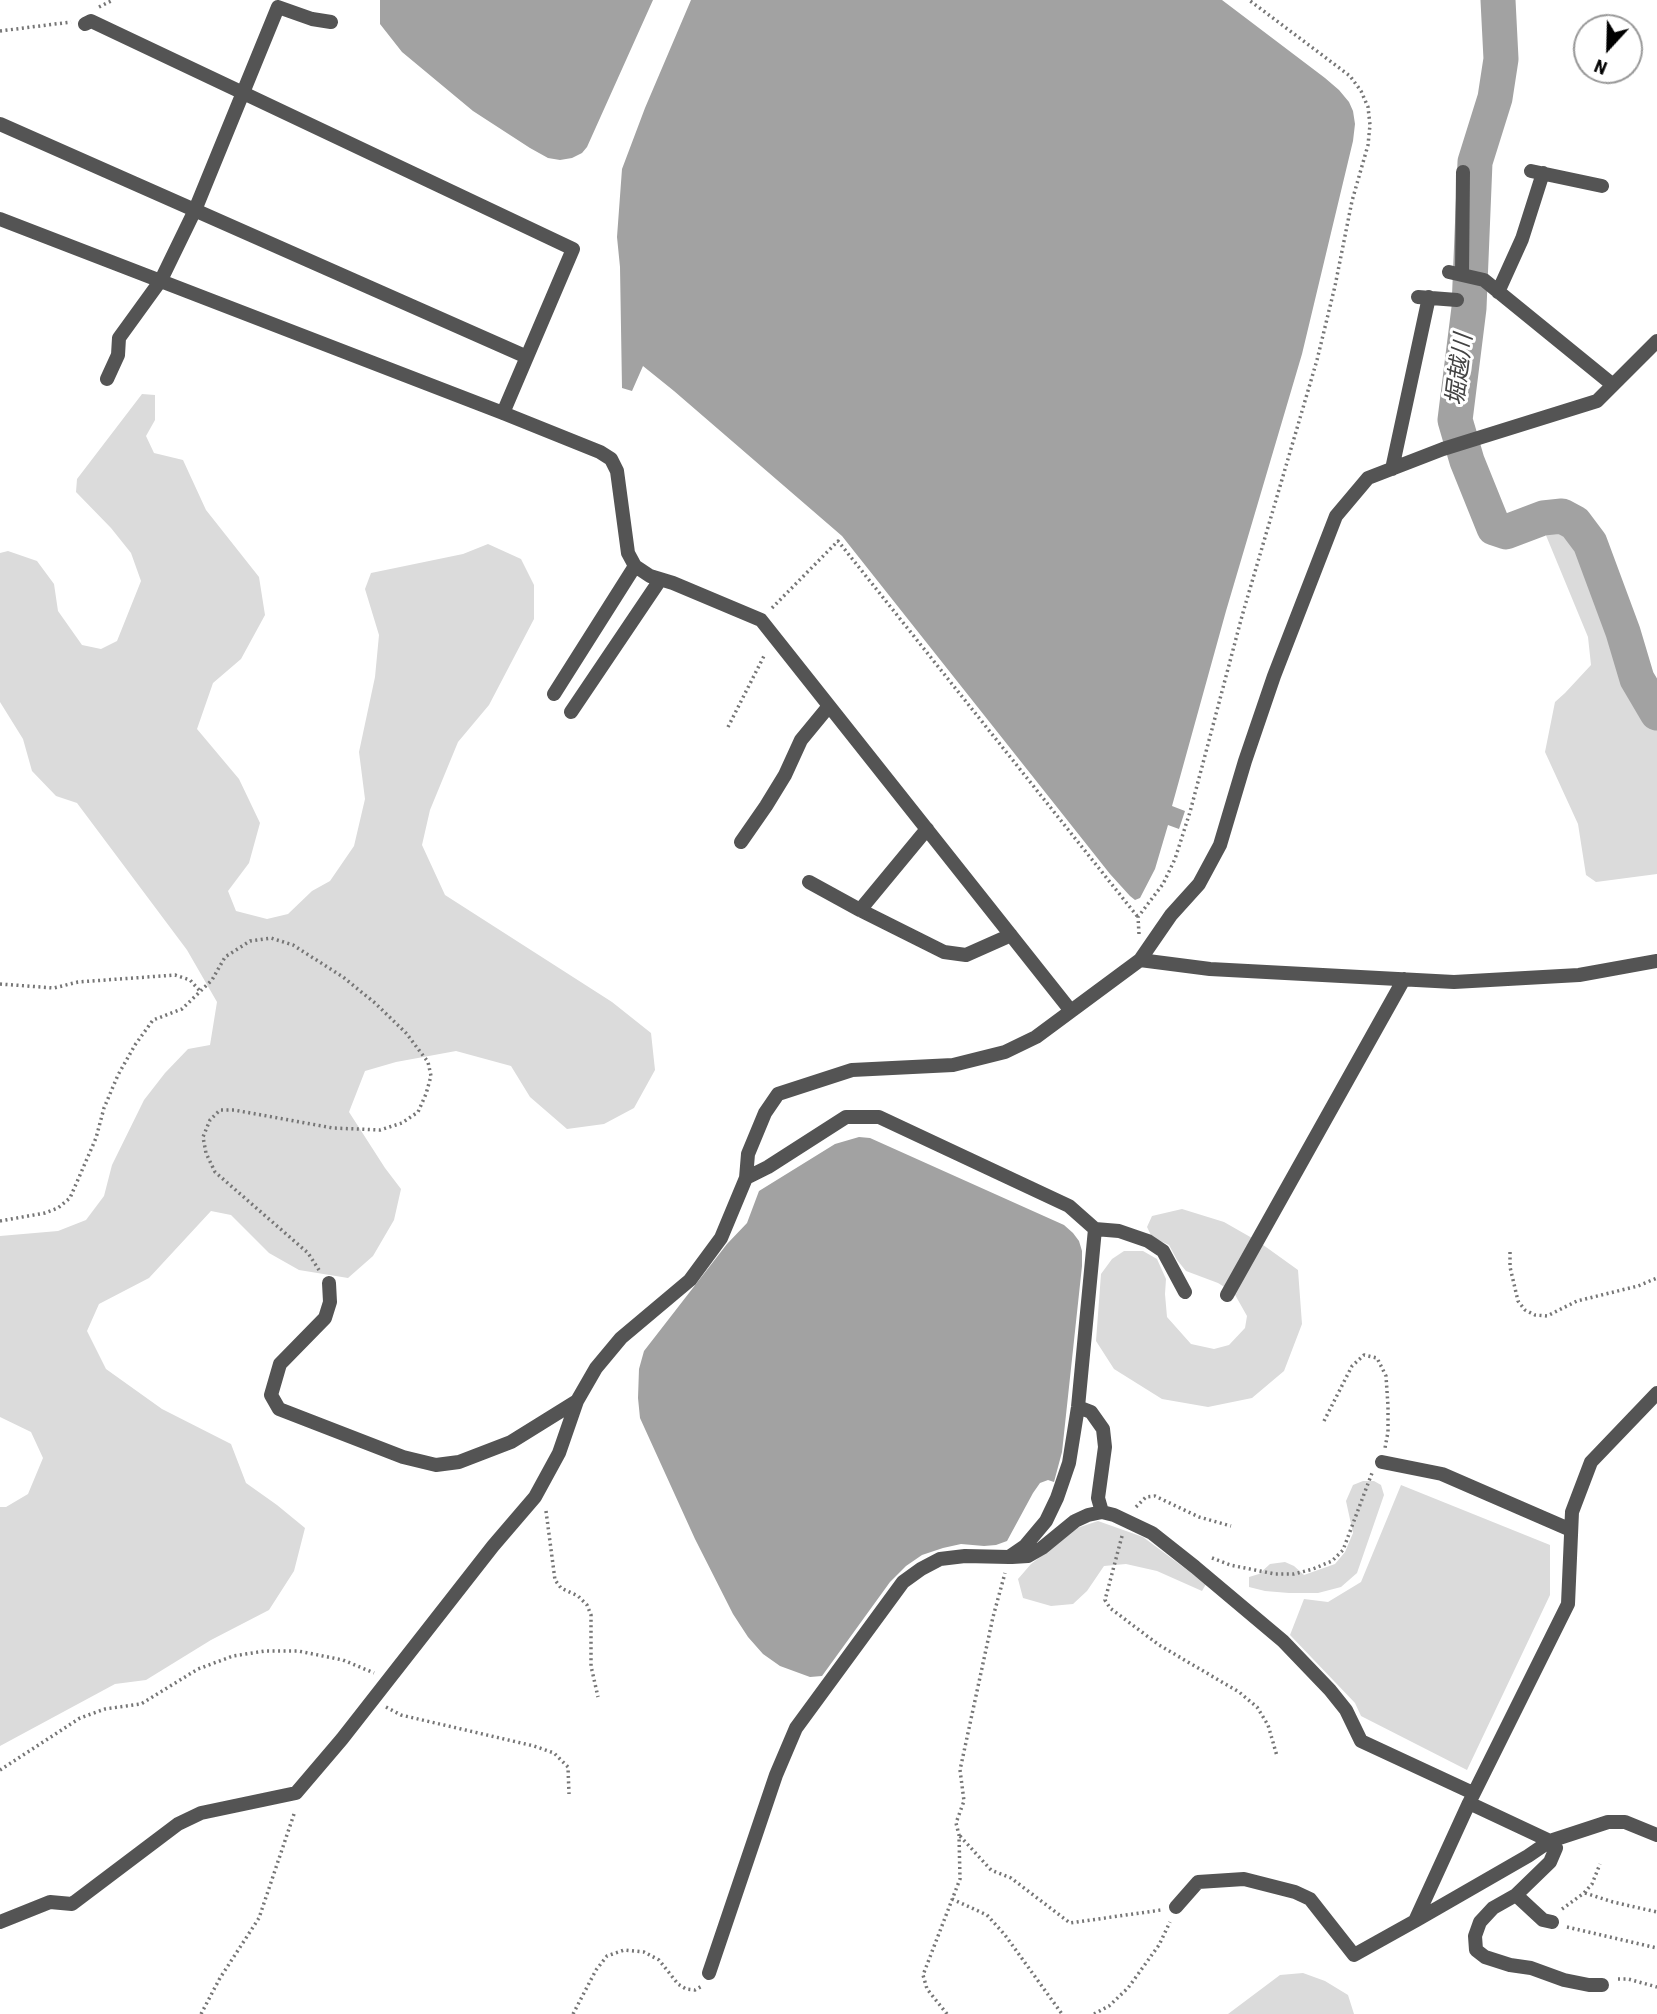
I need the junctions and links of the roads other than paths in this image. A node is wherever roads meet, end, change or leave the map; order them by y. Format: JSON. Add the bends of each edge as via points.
{"nodes":[{"id":1,"x":279,"y":3,"type":"edge"},
{"id":2,"x":331,"y":22,"type":"dead end"},
{"id":3,"x":78,"y":23,"type":"road end"},
{"id":4,"x":245,"y":92,"type":"junction"},
{"id":5,"x":0,"y":124,"type":"edge"},
{"id":6,"x":1463,"y":172,"type":"dead end"},
{"id":7,"x":1602,"y":186,"type":"dead end"},
{"id":8,"x":195,"y":210,"type":"junction"},
{"id":9,"x":0,"y":219,"type":"edge"},
{"id":10,"x":161,"y":280,"type":"junction"},
{"id":11,"x":1498,"y":292,"type":"junction"},
{"id":12,"x":1457,"y":300,"type":"dead end"},
{"id":13,"x":1655,"y":348,"type":"edge"},
{"id":14,"x":527,"y":356,"type":"junction"},
{"id":15,"x":107,"y":379,"type":"dead end"},
{"id":16,"x":1613,"y":386,"type":"junction"},
{"id":17,"x":503,"y":413,"type":"junction"},
{"id":18,"x":1392,"y":469,"type":"junction"},
{"id":19,"x":635,"y":566,"type":"junction"},
{"id":20,"x":660,"y":580,"type":"junction"},
{"id":21,"x":554,"y":694,"type":"dead end"},
{"id":22,"x":830,"y":706,"type":"junction"},
{"id":23,"x":571,"y":712,"type":"dead end"},
{"id":24,"x":928,"y":829,"type":"junction"},
{"id":25,"x":741,"y":842,"type":"dead end"},
{"id":26,"x":809,"y":882,"type":"dead end"},
{"id":27,"x":860,"y":911,"type":"junction"},
{"id":28,"x":1012,"y":935,"type":"junction"},
{"id":29,"x":1140,"y":960,"type":"junction"},
{"id":30,"x":1657,"y":961,"type":"edge"},
{"id":31,"x":1404,"y":979,"type":"junction"},
{"id":32,"x":1071,"y":1011,"type":"junction"},
{"id":33,"x":746,"y":1178,"type":"junction"},
{"id":34,"x":1095,"y":1229,"type":"junction"},
{"id":35,"x":328,"y":1283,"type":"road end"},
{"id":36,"x":1185,"y":1292,"type":"dead end"},
{"id":37,"x":1227,"y":1295,"type":"dead end"},
{"id":38,"x":1657,"y":1393,"type":"edge"},
{"id":39,"x":577,"y":1401,"type":"junction"},
{"id":40,"x":1078,"y":1407,"type":"junction"},
{"id":41,"x":1382,"y":1462,"type":"road end"},
{"id":42,"x":1102,"y":1512,"type":"junction"},
{"id":43,"x":1571,"y":1530,"type":"junction"},
{"id":44,"x":1009,"y":1557,"type":"junction"},
{"id":45,"x":1471,"y":1798,"type":"junction"},
{"id":46,"x":1657,"y":1835,"type":"edge"},
{"id":47,"x":1550,"y":1841,"type":"junction"},
{"id":48,"x":1516,"y":1895,"type":"junction"},
{"id":49,"x":1177,"y":1907,"type":"road end"},
{"id":50,"x":0,"y":1922,"type":"edge"},
{"id":51,"x":1415,"y":1922,"type":"junction"},
{"id":52,"x":1552,"y":1922,"type":"road end"},
{"id":53,"x":709,"y":1973,"type":"road end"},
{"id":54,"x":1602,"y":1985,"type":"road end"}],
"edges":[{"from":1,"to":2,"type":"street","via":[[312,19]]},
{"from":1,"to":4,"type":"street"},
{"from":3,"to":4,"type":"street","via":[[92,21]]},
{"from":4,"to":8,"type":"street"},
{"from":4,"to":14,"type":"street","via":[[573,249]]},
{"from":5,"to":8,"type":"street"},
{"from":6,"to":11,"type":"street","via":[[1455,274],[1484,280]]},
{"from":7,"to":11,"type":"street","via":[[1537,172],[1522,239]]},
{"from":8,"to":10,"type":"street"},
{"from":8,"to":14,"type":"street"},
{"from":9,"to":10,"type":"street"},
{"from":10,"to":15,"type":"street","via":[[119,338],[118,355]]},
{"from":10,"to":17,"type":"street"},
{"from":11,"to":16,"type":"street"},
{"from":12,"to":18,"type":"street","via":[[1423,297]]},
{"from":13,"to":16,"type":"street"},
{"from":14,"to":17,"type":"street"},
{"from":16,"to":18,"type":"street","via":[[1597,401]]},
{"from":17,"to":19,"type":"street","via":[[611,459],[617,471],[628,552]]},
{"from":18,"to":29,"type":"street","via":[[1368,478],[1336,516],[1274,676],[1220,845],[1199,884]]},
{"from":19,"to":20,"type":"street"},
{"from":19,"to":21,"type":"street"},
{"from":20,"to":22,"type":"street","via":[[761,620]]},
{"from":20,"to":23,"type":"street"},
{"from":22,"to":24,"type":"street"},
{"from":22,"to":25,"type":"street","via":[[801,740],[785,775]]},
{"from":24,"to":27,"type":"street"},
{"from":24,"to":28,"type":"street"},
{"from":26,"to":27,"type":"street"},
{"from":27,"to":28,"type":"street","via":[[944,952],[966,955]]},
{"from":28,"to":32,"type":"street"},
{"from":29,"to":31,"type":"street","via":[[1210,969]]},
{"from":29,"to":32,"type":"street"},
{"from":30,"to":31,"type":"street","via":[[1579,975],[1454,982]]},
{"from":31,"to":37,"type":"street"},
{"from":32,"to":33,"type":"street","via":[[1036,1037],[1004,1052],[953,1065],[852,1070],[778,1094],[748,1154]]},
{"from":33,"to":34,"type":"street","via":[[846,1117],[879,1117],[1069,1206]]},
{"from":33,"to":39,"type":"street","via":[[721,1238],[690,1280],[621,1338]]},
{"from":34,"to":36,"type":"street","via":[[1119,1231],[1163,1251]]},
{"from":34,"to":40,"type":"street"},
{"from":35,"to":39,"type":"street","via":[[326,1318],[280,1364],[271,1395],[279,1409],[403,1457],[436,1465],[459,1462],[510,1442]]},
{"from":38,"to":43,"type":"street","via":[[1591,1462],[1572,1512]]},
{"from":39,"to":50,"type":"street","via":[[559,1453],[535,1497],[296,1793],[201,1812],[178,1824],[72,1904],[50,1902]]},
{"from":40,"to":42,"type":"street","via":[[1091,1412],[1102,1429],[1105,1447],[1098,1498]]},
{"from":40,"to":44,"type":"street","via":[[1069,1463],[1057,1498],[1034,1537]]},
{"from":41,"to":43,"type":"street","via":[[1442,1475]]},
{"from":42,"to":44,"type":"street","via":[[1074,1521],[1028,1556]]},
{"from":42,"to":45,"type":"street","via":[[1152,1533],[1283,1641],[1346,1710],[1360,1741]]},
{"from":43,"to":45,"type":"street","via":[[1568,1604]]},
{"from":44,"to":53,"type":"street","via":[[940,1559],[903,1583],[796,1728]]},
{"from":45,"to":47,"type":"street"},
{"from":45,"to":51,"type":"street"},
{"from":46,"to":47,"type":"street","via":[[1625,1822],[1608,1822]]},
{"from":47,"to":48,"type":"street","via":[[1556,1848],[1550,1862]]},
{"from":47,"to":51,"type":"street"},
{"from":48,"to":52,"type":"street","via":[[1543,1920]]},
{"from":48,"to":54,"type":"street","via":[[1480,1922],[1476,1950],[1510,1965]]},
{"from":49,"to":51,"type":"street","via":[[1198,1882],[1244,1879],[1294,1892],[1310,1899],[1354,1955]]}]}
